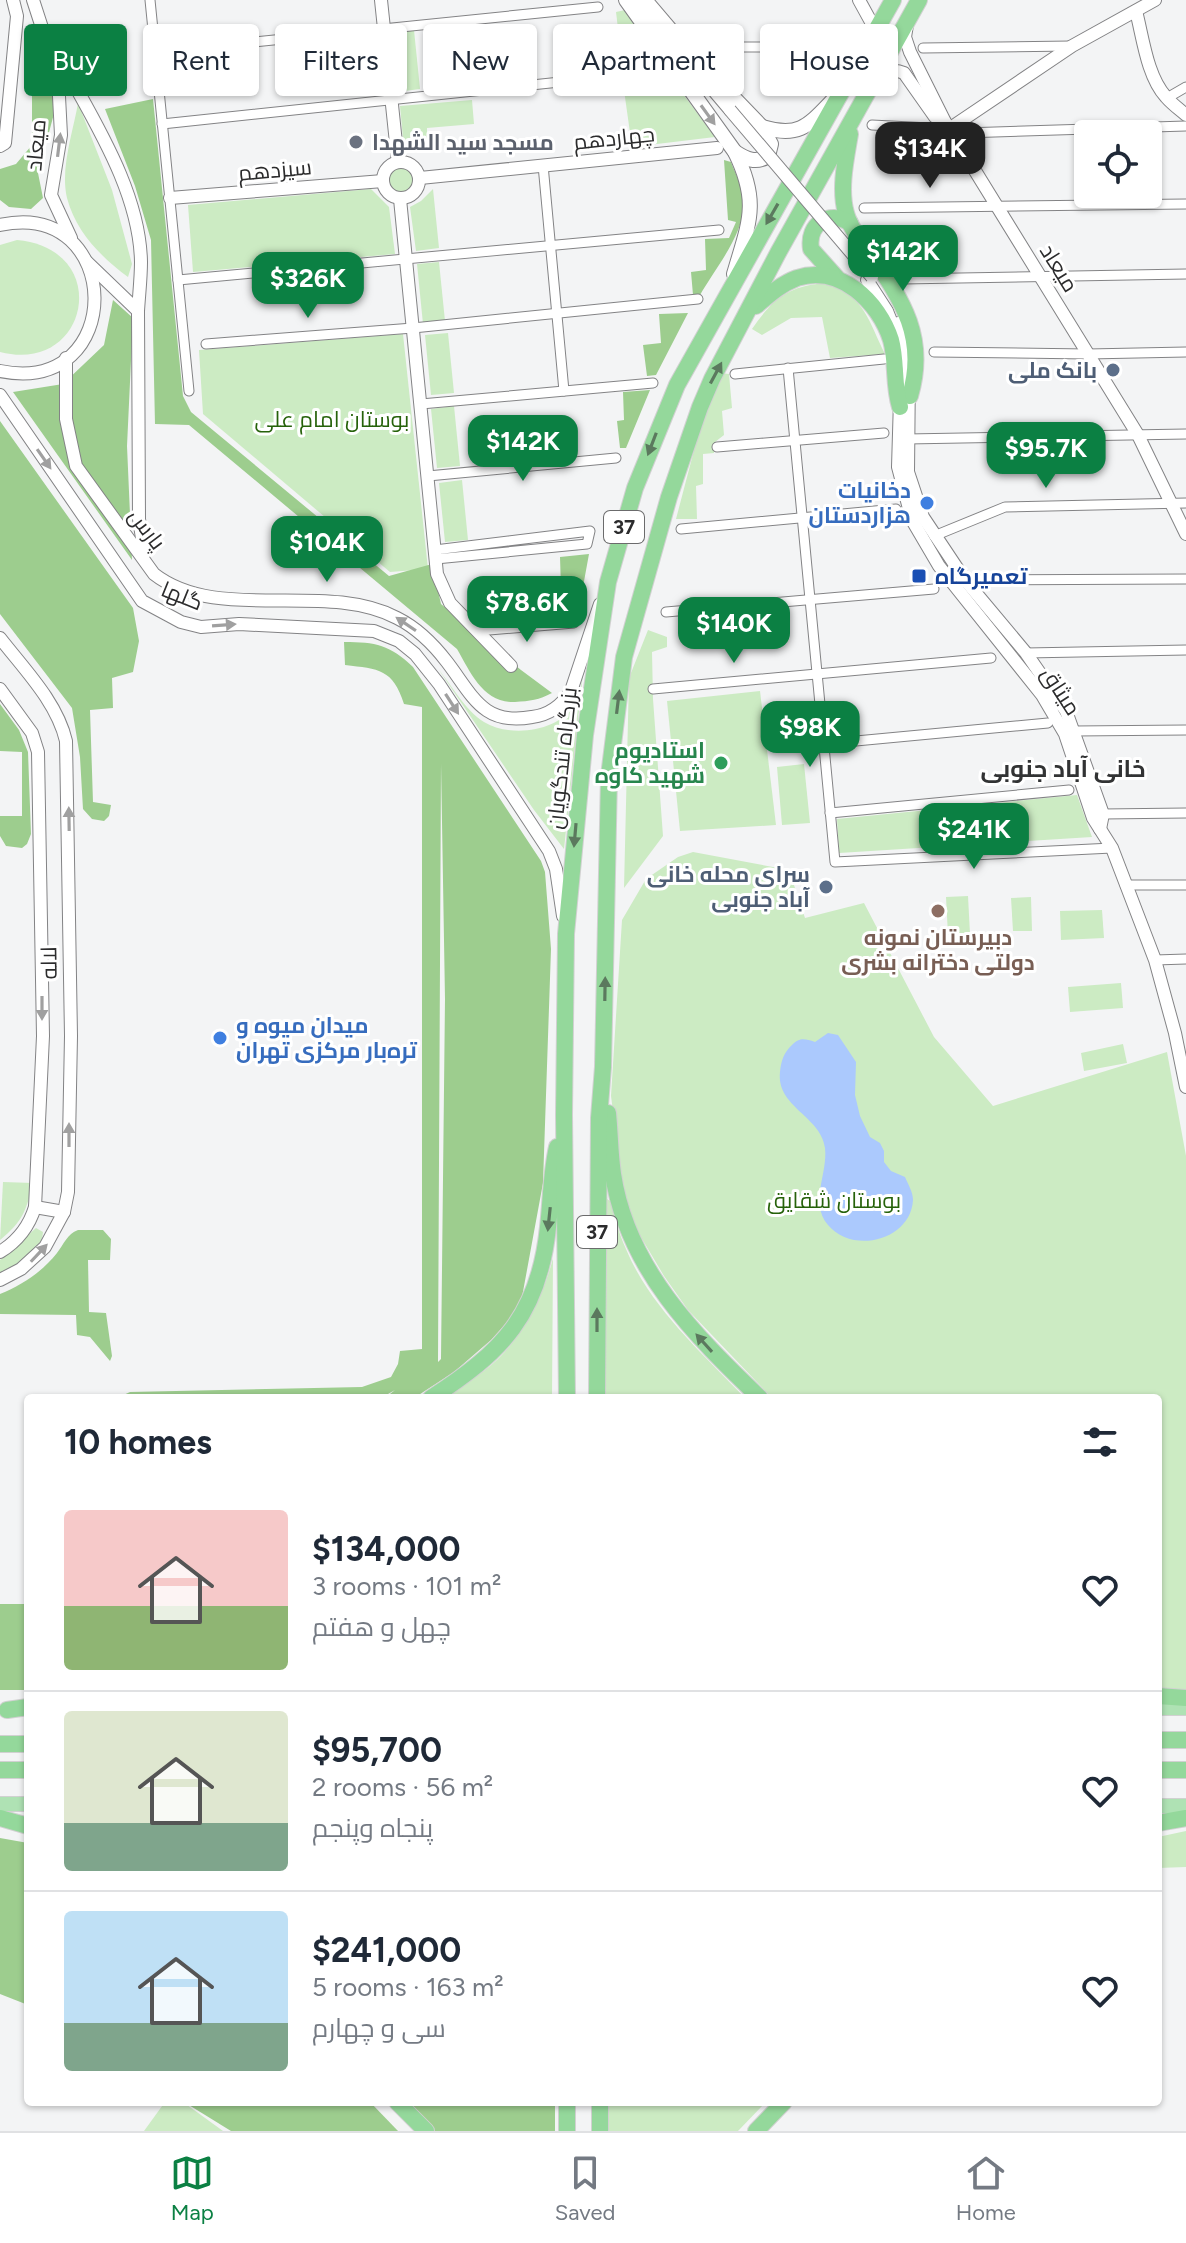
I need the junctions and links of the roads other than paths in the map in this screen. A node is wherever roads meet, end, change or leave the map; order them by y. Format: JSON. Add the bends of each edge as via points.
{"nodes":[{"id":1,"x":13,"y":0,"type":"edge"},
{"id":2,"x":150,"y":0,"type":"edge"},
{"id":3,"x":381,"y":0,"type":"edge"},
{"id":4,"x":859,"y":0,"type":"edge"},
{"id":5,"x":893,"y":0,"type":"edge"},
{"id":6,"x":919,"y":0,"type":"edge"},
{"id":7,"x":1155,"y":0,"type":"edge"},
{"id":8,"x":635,"y":2,"type":"edge"},
{"id":9,"x":34,"y":4,"type":"edge"},
{"id":10,"x":1134,"y":5,"type":"edge"},
{"id":11,"x":598,"y":7,"type":"dead end"},
{"id":12,"x":17,"y":16,"type":"junction"},
{"id":13,"x":907,"y":22,"type":"junction"},
{"id":14,"x":152,"y":24,"type":"edge"},
{"id":15,"x":383,"y":24,"type":"edge"},
{"id":16,"x":659,"y":24,"type":"edge"},
{"id":17,"x":872,"y":24,"type":"edge"},
{"id":18,"x":880,"y":24,"type":"edge"},
{"id":19,"x":407,"y":27,"type":"edge"},
{"id":20,"x":898,"y":38,"type":"edge"},
{"id":21,"x":1072,"y":46,"type":"junction"},
{"id":22,"x":923,"y":48,"type":"dead end"},
{"id":23,"x":898,"y":70,"type":"edge"},
{"id":24,"x":553,"y":83,"type":"edge"},
{"id":25,"x":1186,"y":87,"type":"edge"},
{"id":26,"x":81,"y":96,"type":"edge"},
{"id":27,"x":159,"y":96,"type":"edge"},
{"id":28,"x":390,"y":96,"type":"edge"},
{"id":29,"x":732,"y":96,"type":"edge"},
{"id":30,"x":835,"y":96,"type":"edge"},
{"id":31,"x":840,"y":96,"type":"edge"},
{"id":32,"x":866,"y":96,"type":"edge"},
{"id":33,"x":1167,"y":98,"type":"junction"},
{"id":34,"x":390,"y":100,"type":"junction"},
{"id":35,"x":1186,"y":115,"type":"edge"},
{"id":36,"x":853,"y":119,"type":"junction"},
{"id":37,"x":162,"y":124,"type":"junction"},
{"id":38,"x":872,"y":125,"type":"dead end"},
{"id":39,"x":947,"y":126,"type":"junction"},
{"id":40,"x":1186,"y":126,"type":"edge"},
{"id":41,"x":762,"y":127,"type":"junction"},
{"id":42,"x":0,"y":146,"type":"edge"},
{"id":43,"x":717,"y":148,"type":"dead end"},
{"id":44,"x":735,"y":152,"type":"junction"},
{"id":45,"x":398,"y":162,"type":"junction"},
{"id":46,"x":543,"y":165,"type":"junction"},
{"id":47,"x":420,"y":178,"type":"junction"},
{"id":48,"x":383,"y":181,"type":"junction"},
{"id":49,"x":170,"y":198,"type":"junction"},
{"id":50,"x":400,"y":199,"type":"junction"},
{"id":51,"x":1186,"y":204,"type":"edge"},
{"id":52,"x":997,"y":206,"type":"junction"},
{"id":53,"x":864,"y":208,"type":"dead end"},
{"id":54,"x":0,"y":212,"type":"edge"},
{"id":55,"x":850,"y":223,"type":"junction"},
{"id":56,"x":5,"y":224,"type":"edge"},
{"id":57,"x":719,"y":230,"type":"dead end"},
{"id":58,"x":74,"y":245,"type":"junction"},
{"id":59,"x":551,"y":247,"type":"junction"},
{"id":60,"x":406,"y":261,"type":"junction"},
{"id":61,"x":87,"y":262,"type":"junction"},
{"id":62,"x":1186,"y":274,"type":"edge"},
{"id":63,"x":1041,"y":277,"type":"junction"},
{"id":64,"x":902,"y":279,"type":"dead end"},
{"id":65,"x":178,"y":280,"type":"junction"},
{"id":66,"x":838,"y":280,"type":"junction"},
{"id":67,"x":731,"y":286,"type":"junction"},
{"id":68,"x":698,"y":299,"type":"dead end"},
{"id":69,"x":138,"y":311,"type":"junction"},
{"id":70,"x":749,"y":312,"type":"junction"},
{"id":71,"x":557,"y":313,"type":"junction"},
{"id":72,"x":413,"y":328,"type":"junction"},
{"id":73,"x":898,"y":331,"type":"junction"},
{"id":74,"x":206,"y":344,"type":"dead end"},
{"id":75,"x":934,"y":352,"type":"dead end"},
{"id":76,"x":1186,"y":352,"type":"edge"},
{"id":77,"x":1088,"y":354,"type":"junction"},
{"id":78,"x":66,"y":358,"type":"junction"},
{"id":79,"x":884,"y":359,"type":"dead end"},
{"id":80,"x":788,"y":368,"type":"junction"},
{"id":81,"x":0,"y":371,"type":"edge"},
{"id":82,"x":735,"y":374,"type":"dead end"},
{"id":83,"x":653,"y":383,"type":"dead end"},
{"id":84,"x":189,"y":391,"type":"dead end"},
{"id":85,"x":564,"y":391,"type":"junction"},
{"id":86,"x":0,"y":395,"type":"edge"},
{"id":87,"x":905,"y":402,"type":"junction"},
{"id":88,"x":421,"y":404,"type":"junction"},
{"id":89,"x":884,"y":433,"type":"dead end"},
{"id":90,"x":1186,"y":434,"type":"edge"},
{"id":91,"x":1138,"y":435,"type":"junction"},
{"id":92,"x":907,"y":439,"type":"junction"},
{"id":93,"x":795,"y":441,"type":"junction"},
{"id":94,"x":717,"y":447,"type":"dead end"},
{"id":95,"x":616,"y":458,"type":"dead end"},
{"id":96,"x":428,"y":476,"type":"junction"},
{"id":97,"x":1171,"y":503,"type":"junction"},
{"id":98,"x":1186,"y":503,"type":"edge"},
{"id":99,"x":896,"y":509,"type":"dead end"},
{"id":100,"x":802,"y":518,"type":"junction"},
{"id":101,"x":681,"y":529,"type":"dead end"},
{"id":102,"x":1186,"y":534,"type":"edge"},
{"id":103,"x":934,"y":536,"type":"junction"},
{"id":104,"x":587,"y":544,"type":"dead end"},
{"id":105,"x":144,"y":551,"type":"dead end"},
{"id":106,"x":436,"y":554,"type":"junction"},
{"id":107,"x":1186,"y":579,"type":"edge"},
{"id":108,"x":965,"y":580,"type":"junction"},
{"id":109,"x":608,"y":582,"type":"junction"},
{"id":110,"x":934,"y":589,"type":"dead end"},
{"id":111,"x":810,"y":600,"type":"junction"},
{"id":112,"x":666,"y":612,"type":"dead end"},
{"id":113,"x":574,"y":623,"type":"dead end"},
{"id":114,"x":477,"y":631,"type":"junction"},
{"id":115,"x":0,"y":638,"type":"edge"},
{"id":116,"x":1186,"y":650,"type":"edge"},
{"id":117,"x":1026,"y":653,"type":"junction"},
{"id":118,"x":991,"y":658,"type":"dead end"},
{"id":119,"x":511,"y":666,"type":"dead end"},
{"id":120,"x":817,"y":674,"type":"junction"},
{"id":121,"x":0,"y":689,"type":"edge"},
{"id":122,"x":653,"y":689,"type":"dead end"},
{"id":123,"x":1048,"y":723,"type":"dead end"},
{"id":124,"x":1186,"y":730,"type":"edge"},
{"id":125,"x":1070,"y":733,"type":"junction"},
{"id":126,"x":824,"y":744,"type":"junction"},
{"id":127,"x":1069,"y":790,"type":"dead end"},
{"id":128,"x":830,"y":813,"type":"junction"},
{"id":129,"x":1186,"y":813,"type":"edge"},
{"id":130,"x":1103,"y":814,"type":"junction"},
{"id":131,"x":1100,"y":829,"type":"junction"},
{"id":132,"x":1112,"y":848,"type":"junction"},
{"id":133,"x":41,"y":868,"type":"junction"},
{"id":134,"x":68,"y":869,"type":"junction"},
{"id":135,"x":1125,"y":885,"type":"junction"},
{"id":136,"x":1186,"y":885,"type":"edge"},
{"id":137,"x":566,"y":934,"type":"junction"},
{"id":138,"x":1186,"y":959,"type":"edge"},
{"id":139,"x":1155,"y":960,"type":"junction"},
{"id":140,"x":1181,"y":1032,"type":"edge"},
{"id":141,"x":42,"y":1047,"type":"junction"},
{"id":142,"x":70,"y":1049,"type":"junction"},
{"id":143,"x":603,"y":1067,"type":"junction"},
{"id":144,"x":1186,"y":1087,"type":"edge"},
{"id":145,"x":564,"y":1115,"type":"junction"},
{"id":146,"x":35,"y":1207,"type":"junction"},
{"id":147,"x":64,"y":1212,"type":"junction"},
{"id":148,"x":0,"y":1252,"type":"edge"},
{"id":149,"x":0,"y":1280,"type":"edge"},
{"id":150,"x":437,"y":1394,"type":"edge"},
{"id":151,"x":567,"y":1394,"type":"edge"},
{"id":152,"x":597,"y":1394,"type":"edge"},
{"id":153,"x":756,"y":1394,"type":"edge"},
{"id":154,"x":1162,"y":1696,"type":"edge"},
{"id":155,"x":1186,"y":1698,"type":"edge"},
{"id":156,"x":24,"y":1708,"type":"edge"},
{"id":157,"x":1162,"y":1708,"type":"edge"},
{"id":158,"x":1186,"y":1708,"type":"edge"},
{"id":159,"x":3,"y":1710,"type":"edge"},
{"id":160,"x":1162,"y":1740,"type":"edge"},
{"id":161,"x":1186,"y":1740,"type":"edge"},
{"id":162,"x":0,"y":1744,"type":"edge"},
{"id":163,"x":24,"y":1744,"type":"edge"},
{"id":164,"x":0,"y":1770,"type":"edge"},
{"id":165,"x":24,"y":1770,"type":"edge"},
{"id":166,"x":1162,"y":1770,"type":"edge"},
{"id":167,"x":1186,"y":1770,"type":"edge"},
{"id":168,"x":0,"y":1804,"type":"edge"},
{"id":169,"x":24,"y":1804,"type":"edge"},
{"id":170,"x":1162,"y":1806,"type":"edge"},
{"id":171,"x":1186,"y":1806,"type":"edge"},
{"id":172,"x":0,"y":1818,"type":"edge"},
{"id":173,"x":1186,"y":1818,"type":"edge"},
{"id":174,"x":1162,"y":1822,"type":"edge"},
{"id":175,"x":24,"y":1825,"type":"edge"},
{"id":176,"x":401,"y":2106,"type":"edge"},
{"id":177,"x":567,"y":2106,"type":"edge"},
{"id":178,"x":600,"y":2106,"type":"edge"},
{"id":179,"x":780,"y":2106,"type":"edge"},
{"id":180,"x":426,"y":2131,"type":"edge"},
{"id":181,"x":567,"y":2131,"type":"edge"},
{"id":182,"x":600,"y":2131,"type":"edge"},
{"id":183,"x":756,"y":2131,"type":"edge"}],
"edges":[{"from":1,"to":12,"type":"street"},
{"from":2,"to":14,"type":"street"},
{"from":3,"to":15,"type":"street"},
{"from":4,"to":17,"type":"street"},
{"from":5,"to":18,"type":"highway","name":"بزرگراه تندگویان","number":"37"},
{"from":6,"to":13,"type":"highway","number":"37"},
{"from":7,"to":10,"type":"street"},
{"from":8,"to":16,"type":"main road"},
{"from":8,"to":44,"type":"main road","one_way":true},
{"from":8,"to":73,"type":"street","bridge":true,"via":[[867,280]]},
{"from":8,"to":73,"type":"street","bridge":true,"via":[[872,277]]},
{"from":9,"to":12,"type":"street"},
{"from":58,"to":9,"type":"street","name":"میعاد","one_way":true,"via":[[51,195],[61,135],[58,77]]},
{"from":10,"to":21,"type":"street"},
{"from":10,"to":33,"type":"street","via":[[1153,72]]},
{"from":11,"to":19,"type":"street"},
{"from":12,"to":42,"type":"street","via":[[5,143]]},
{"from":13,"to":20,"type":"highway","number":"37"},
{"from":13,"to":39,"type":"street","name":"میعاد","via":[[910,52]]},
{"from":21,"to":22,"type":"street"},
{"from":21,"to":39,"type":"street"},
{"from":23,"to":39,"type":"street"},
{"from":24,"to":34,"type":"street"},
{"from":25,"to":33,"type":"street"},
{"from":26,"to":69,"type":"street","name":"پارس","via":[[132,209],[141,260]]},
{"from":27,"to":37,"type":"street"},
{"from":28,"to":34,"type":"street"},
{"from":29,"to":41,"type":"main road"},
{"from":30,"to":41,"type":"main road","via":[[801,130]]},
{"from":31,"to":67,"type":"highway","name":"بزرگراه تندگویان","number":"37","one_way":true},
{"from":32,"to":36,"type":"highway","number":"37"},
{"from":33,"to":35,"type":"street"},
{"from":34,"to":37,"type":"street"},
{"from":34,"to":45,"type":"street"},
{"from":36,"to":55,"type":"highway","via":[[844,197]]},
{"from":36,"to":70,"type":"highway","number":"37"},
{"from":37,"to":49,"type":"street"},
{"from":38,"to":39,"type":"street"},
{"from":39,"to":40,"type":"street","via":[[964,133]]},
{"from":39,"to":52,"type":"street","name":"میعاد"},
{"from":41,"to":44,"type":"main road","via":[[771,144],[768,156],[755,161]]},
{"from":43,"to":46,"type":"street","name":"چهاردهم"},
{"from":44,"to":67,"type":"main road","via":[[751,196],[750,219]]},
{"from":45,"to":47,"type":"street","via":[[415,167]]},
{"from":45,"to":48,"type":"street","via":[[389,166]]},
{"from":46,"to":47,"type":"street","name":"چهاردهم"},
{"from":46,"to":59,"type":"street"},
{"from":47,"to":50,"type":"street","via":[[412,195]]},
{"from":48,"to":49,"type":"street","name":"سیزدهم"},
{"from":48,"to":50,"type":"street","via":[[386,191]]},
{"from":49,"to":65,"type":"street"},
{"from":50,"to":60,"type":"street"},
{"from":51,"to":52,"type":"street"},
{"from":52,"to":53,"type":"street"},
{"from":52,"to":63,"type":"street","name":"میعاد"},
{"from":54,"to":56,"type":"street"},
{"from":55,"to":66,"type":"highway","via":[[828,218],[811,233],[815,255]]},
{"from":55,"to":87,"type":"highway","via":[[911,325],[916,374]]},
{"from":56,"to":58,"type":"street","via":[[42,226]]},
{"from":57,"to":59,"type":"street"},
{"from":58,"to":61,"type":"street"},
{"from":59,"to":60,"type":"street"},
{"from":59,"to":71,"type":"street"},
{"from":60,"to":65,"type":"street"},
{"from":60,"to":72,"type":"street"},
{"from":61,"to":69,"type":"street"},
{"from":61,"to":78,"type":"street","via":[[94,281],[93,321]]},
{"from":62,"to":63,"type":"street"},
{"from":63,"to":64,"type":"street"},
{"from":63,"to":77,"type":"street","name":"میعاد"},
{"from":65,"to":84,"type":"street"},
{"from":66,"to":70,"type":"highway","via":[[800,277]]},
{"from":66,"to":87,"type":"highway","via":[[856,288],[883,321],[891,341],[894,389]]},
{"from":67,"to":109,"type":"highway","name":"بزرگراه تندگویان","number":"37","one_way":true,"via":[[666,409],[635,488]]},
{"from":68,"to":71,"type":"street"},
{"from":69,"to":105,"type":"street","name":"پارس","via":[[139,519]]},
{"from":143,"to":70,"type":"highway","number":"37","one_way":true,"via":[[609,776],[624,657],[700,407]]},
{"from":71,"to":72,"type":"street"},
{"from":71,"to":85,"type":"street"},
{"from":72,"to":74,"type":"street"},
{"from":72,"to":88,"type":"street"},
{"from":73,"to":87,"type":"street","name":"میثاق","via":[[909,370]]},
{"from":75,"to":77,"type":"street"},
{"from":76,"to":77,"type":"street"},
{"from":77,"to":91,"type":"street","name":"میعاد"},
{"from":78,"to":81,"type":"street","via":[[35,373]]},
{"from":109,"to":78,"type":"street","name":"پارس","one_way":true,"via":[[571,691],[547,713],[521,719],[484,710],[426,638],[386,612],[360,603],[204,596],[166,583],[154,574],[76,466],[66,419]]},
{"from":79,"to":80,"type":"street"},
{"from":80,"to":82,"type":"street"},
{"from":80,"to":93,"type":"street"},
{"from":83,"to":85,"type":"street"},
{"from":85,"to":88,"type":"street"},
{"from":86,"to":137,"type":"street","name":"گلها","one_way":true,"via":[[142,601],[201,627],[374,631],[415,654],[549,851]]},
{"from":87,"to":92,"type":"street","name":"میثاق"},
{"from":87,"to":125,"type":"street","name":"میثاق","via":[[898,467],[921,539]]},
{"from":88,"to":96,"type":"street"},
{"from":89,"to":93,"type":"street"},
{"from":90,"to":91,"type":"street"},
{"from":91,"to":92,"type":"street"},
{"from":91,"to":97,"type":"street","name":"میعاد"},
{"from":92,"to":103,"type":"street","name":"میثاق","via":[[913,492]]},
{"from":93,"to":94,"type":"street"},
{"from":93,"to":100,"type":"street"},
{"from":95,"to":96,"type":"street"},
{"from":96,"to":106,"type":"street"},
{"from":97,"to":98,"type":"street"},
{"from":97,"to":102,"type":"street","name":"میعاد"},
{"from":97,"to":103,"type":"street","via":[[1005,507]]},
{"from":99,"to":100,"type":"street"},
{"from":100,"to":101,"type":"street"},
{"from":100,"to":111,"type":"street"},
{"from":103,"to":108,"type":"street","name":"میثاق"},
{"from":104,"to":106,"type":"street","via":[[590,531]]},
{"from":106,"to":114,"type":"street","via":[[437,574],[450,603]]},
{"from":107,"to":108,"type":"street"},
{"from":108,"to":117,"type":"street","name":"میثاق"},
{"from":109,"to":137,"type":"highway","name":"بزرگراه تندگویان","number":"37","one_way":true,"via":[[585,735]]},
{"from":110,"to":111,"type":"street"},
{"from":111,"to":112,"type":"street"},
{"from":111,"to":120,"type":"street"},
{"from":113,"to":114,"type":"street"},
{"from":114,"to":119,"type":"street"},
{"from":134,"to":115,"type":"street","name":"لاله","one_way":true,"via":[[63,728]]},
{"from":116,"to":117,"type":"street"},
{"from":117,"to":125,"type":"street","name":"میثاق","via":[[1066,711]]},
{"from":118,"to":120,"type":"street"},
{"from":120,"to":122,"type":"street"},
{"from":120,"to":126,"type":"street"},
{"from":121,"to":133,"type":"street","name":"لاله","via":[[32,733],[38,752]]},
{"from":123,"to":126,"type":"street"},
{"from":124,"to":125,"type":"street"},
{"from":125,"to":130,"type":"street","name":"میثاق"},
{"from":125,"to":131,"type":"street","name":"میثاق"},
{"from":126,"to":128,"type":"street"},
{"from":127,"to":128,"type":"street"},
{"from":128,"to":132,"type":"street","via":[[835,862]]},
{"from":129,"to":130,"type":"street"},
{"from":130,"to":131,"type":"street"},
{"from":131,"to":132,"type":"street","name":"میثاق"},
{"from":132,"to":135,"type":"street","name":"میثاق"},
{"from":133,"to":134,"type":"street"},
{"from":133,"to":141,"type":"street","name":"لاله","one_way":true},
{"from":134,"to":142,"type":"street","name":"لاله"},
{"from":135,"to":136,"type":"street"},
{"from":135,"to":139,"type":"street","name":"میثاق"},
{"from":137,"to":145,"type":"highway","name":"بزرگراه تندگویان","number":"37"},
{"from":138,"to":139,"type":"street"},
{"from":139,"to":140,"type":"street","name":"میثاق"},
{"from":140,"to":144,"type":"street","name":"میثاق"},
{"from":141,"to":142,"type":"street"},
{"from":141,"to":146,"type":"street","name":"لاله"},
{"from":147,"to":142,"type":"street","name":"لاله","one_way":true},
{"from":152,"to":143,"type":"highway","number":"37","one_way":true},
{"from":153,"to":143,"type":"highway","one_way":true,"via":[[677,1313],[645,1264],[613,1175]]},
{"from":145,"to":150,"type":"highway","one_way":true,"via":[[536,1289],[498,1347]]},
{"from":145,"to":151,"type":"highway","name":"بزرگراه تندگویان","number":"37"},
{"from":146,"to":147,"type":"street"},
{"from":146,"to":148,"type":"street","name":"لاله","via":[[20,1236]]},
{"from":149,"to":147,"type":"street","name":"لاله","one_way":true,"via":[[35,1258]]},
{"from":154,"to":155,"type":"highway"},
{"from":156,"to":159,"type":"highway"},
{"from":157,"to":158,"type":"main road"},
{"from":160,"to":161,"type":"highway"},
{"from":162,"to":163,"type":"highway"},
{"from":164,"to":165,"type":"highway"},
{"from":166,"to":167,"type":"highway"},
{"from":168,"to":169,"type":"main road"},
{"from":170,"to":171,"type":"main road"},
{"from":172,"to":175,"type":"highway"},
{"from":173,"to":174,"type":"highway"},
{"from":176,"to":180,"type":"highway"},
{"from":177,"to":181,"type":"highway"},
{"from":178,"to":182,"type":"highway"},
{"from":179,"to":183,"type":"highway"}]}
